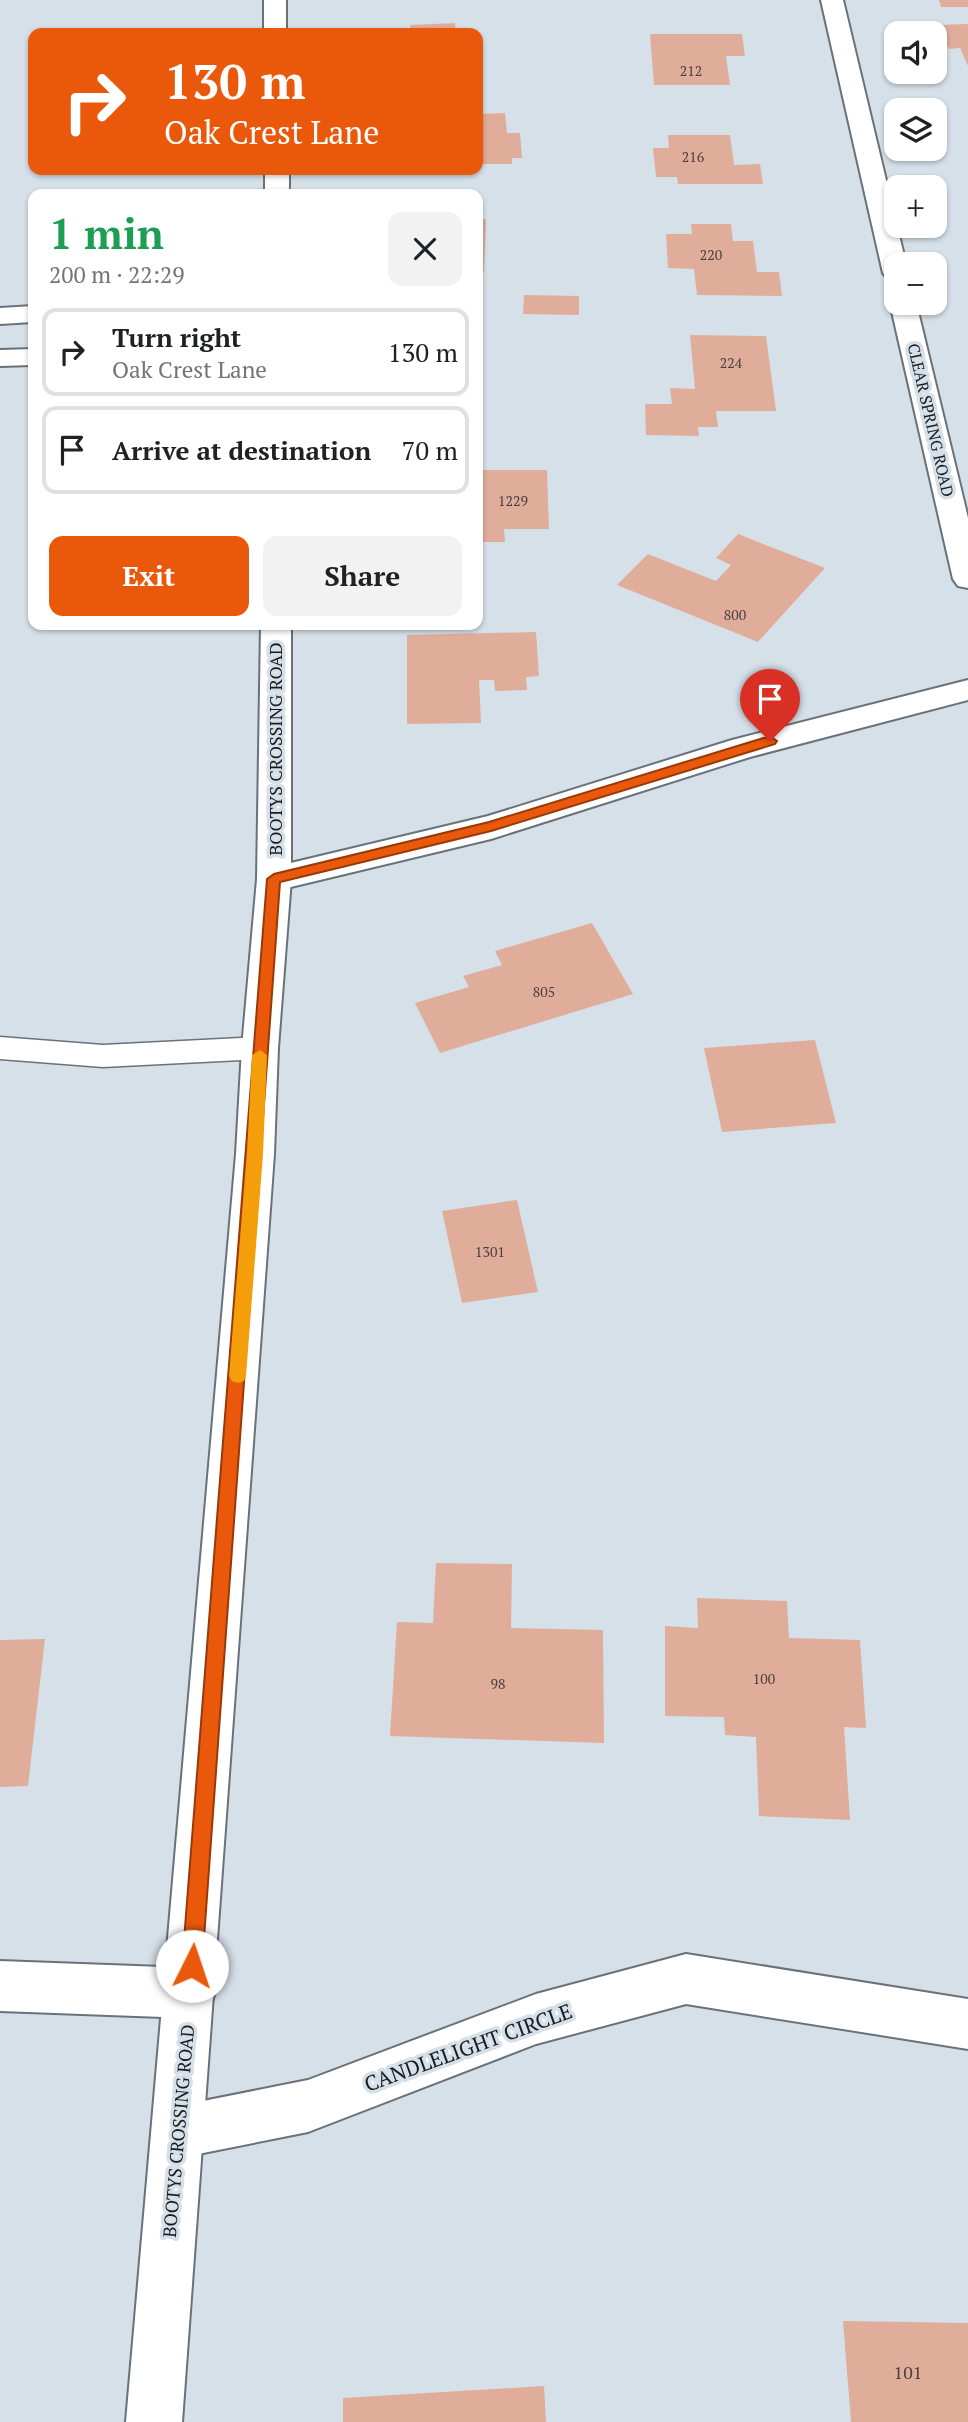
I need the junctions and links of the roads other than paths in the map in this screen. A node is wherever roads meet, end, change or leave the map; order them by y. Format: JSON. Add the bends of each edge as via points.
{"nodes":[{"id":1,"x":275,"y":0,"type":"edge"},
{"id":2,"x":832,"y":0,"type":"edge"},
{"id":3,"x":275,"y":28,"type":"edge"},
{"id":4,"x":891,"y":252,"type":"edge"},
{"id":5,"x":28,"y":314,"type":"edge"},
{"id":6,"x":906,"y":315,"type":"edge"},
{"id":7,"x":0,"y":316,"type":"edge"},
{"id":8,"x":28,"y":357,"type":"edge"},
{"id":9,"x":0,"y":358,"type":"edge"},
{"id":10,"x":968,"y":579,"type":"edge"},
{"id":11,"x":276,"y":630,"type":"edge"},
{"id":12,"x":968,"y":690,"type":"edge"},
{"id":13,"x":274,"y":879,"type":"junction"},
{"id":14,"x":0,"y":1048,"type":"edge"},
{"id":15,"x":260,"y":1048,"type":"junction"},
{"id":16,"x":0,"y":1986,"type":"edge"},
{"id":17,"x":190,"y":1993,"type":"junction"},
{"id":18,"x":968,"y":2024,"type":"edge"},
{"id":19,"x":178,"y":2132,"type":"junction"},
{"id":20,"x":154,"y":2422,"type":"edge"}],
"edges":[{"from":1,"to":3,"type":"street"},
{"from":2,"to":4,"type":"street"},
{"from":5,"to":7,"type":"street"},
{"from":6,"to":10,"type":"street","name":"CLEAR SPRING ROAD"},
{"from":8,"to":9,"type":"street"},
{"from":11,"to":13,"type":"street","name":"BOOTYS CROSSING ROAD"},
{"from":12,"to":13,"type":"street","via":[[743,748],[491,827]]},
{"from":13,"to":15,"type":"street","name":"BOOTYS CROSSING ROAD"},
{"from":14,"to":15,"type":"lane","via":[[103,1056]]},
{"from":15,"to":17,"type":"street","name":"BOOTYS CROSSING ROAD"},
{"from":16,"to":17,"type":"street"},
{"from":17,"to":19,"type":"street","name":"BOOTYS CROSSING ROAD"},
{"from":18,"to":19,"type":"street","name":"CANDLELIGHT CIRCLE","via":[[686,1979],[536,2019],[308,2106]]},
{"from":19,"to":20,"type":"street","name":"BOOTYS CROSSING ROAD"}]}
